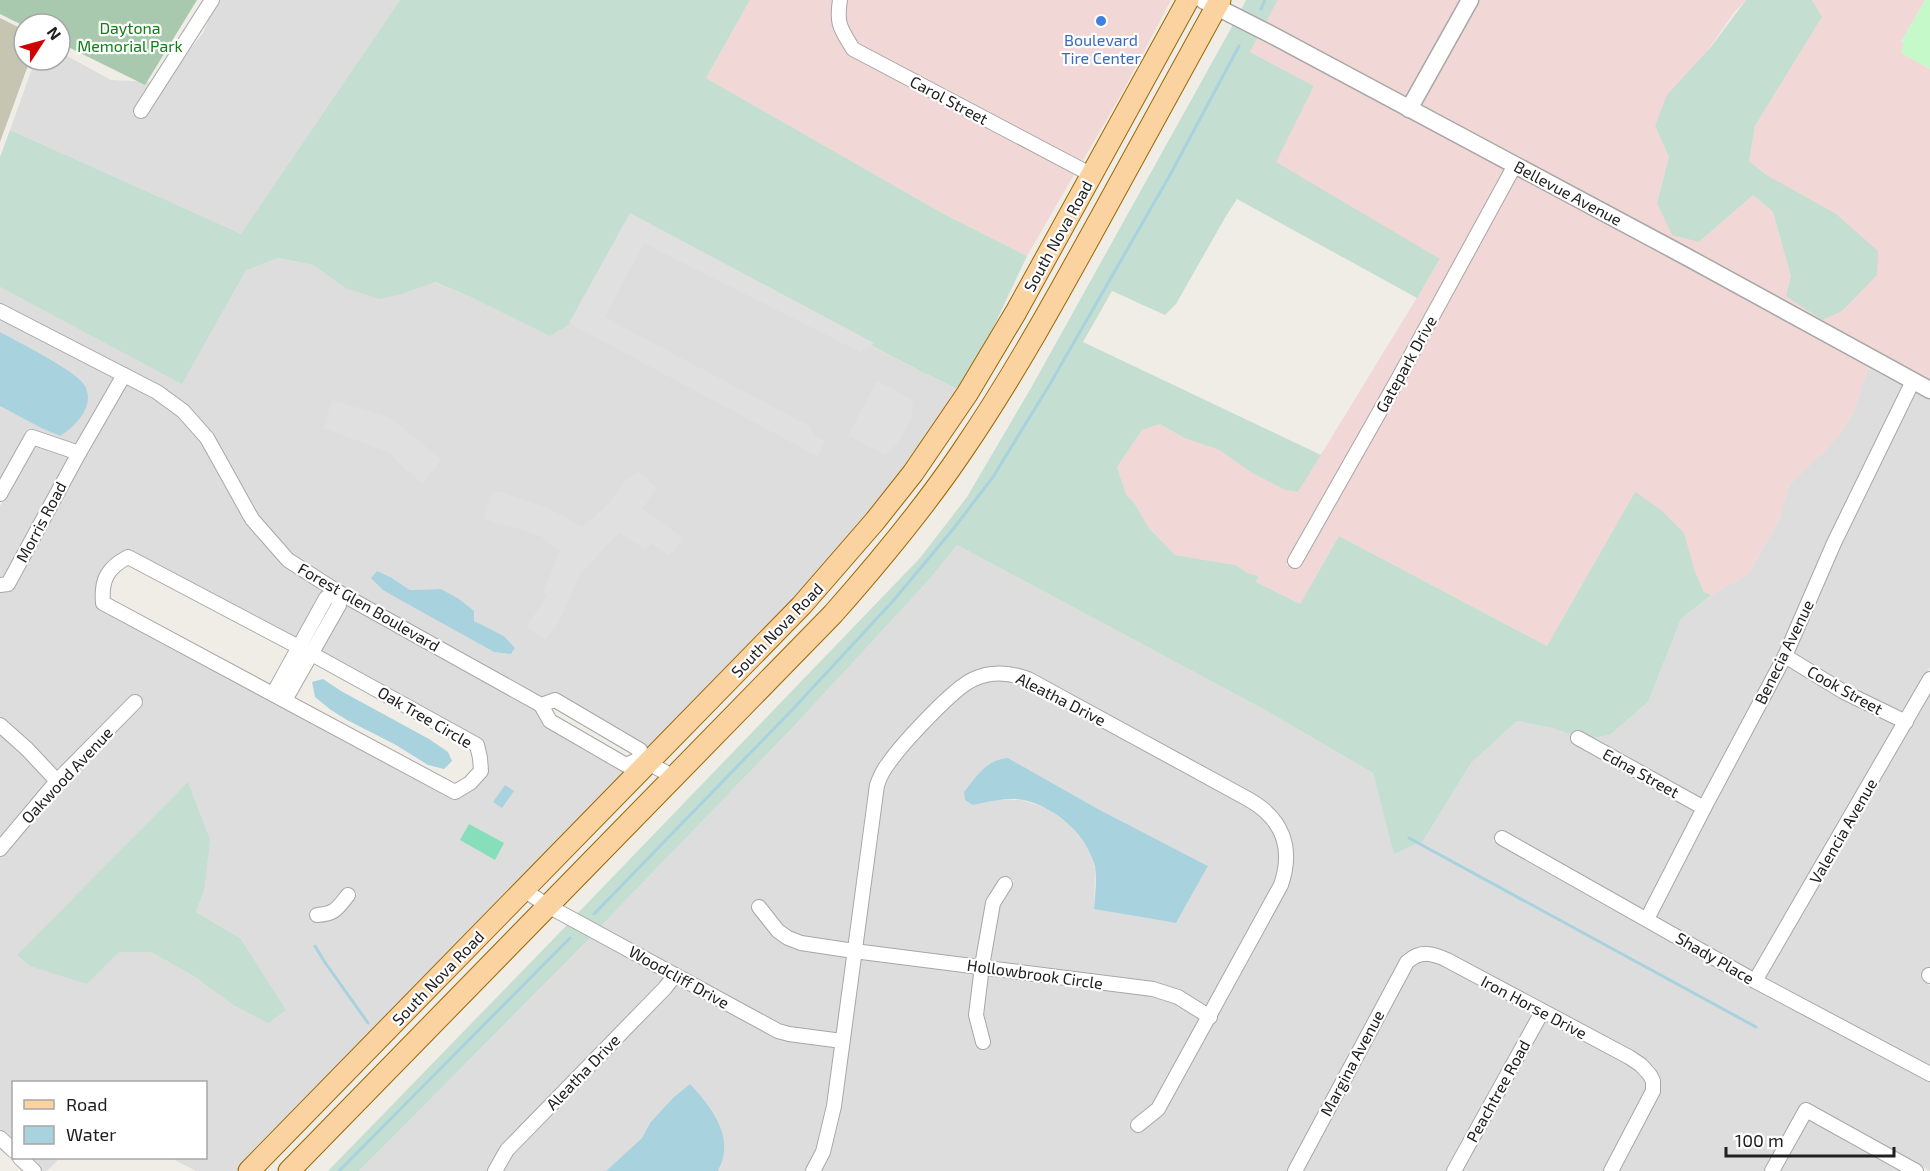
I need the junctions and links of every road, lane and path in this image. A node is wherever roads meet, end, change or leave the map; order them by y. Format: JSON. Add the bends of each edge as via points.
{"nodes":[{"id":1,"x":212,"y":0,"type":"edge"},
{"id":2,"x":840,"y":0,"type":"edge"},
{"id":3,"x":1188,"y":0,"type":"edge"},
{"id":4,"x":1470,"y":0,"type":"edge"},
{"id":5,"x":1213,"y":2,"type":"edge"},
{"id":6,"x":1409,"y":109,"type":"junction"},
{"id":7,"x":141,"y":111,"type":"dead end"},
{"id":8,"x":1515,"y":165,"type":"junction"},
{"id":9,"x":1092,"y":175,"type":"junction"},
{"id":10,"x":0,"y":311,"type":"edge"},
{"id":11,"x":123,"y":375,"type":"junction"},
{"id":12,"x":1913,"y":381,"type":"junction"},
{"id":13,"x":1930,"y":390,"type":"edge"},
{"id":14,"x":79,"y":453,"type":"junction"},
{"id":15,"x":0,"y":494,"type":"edge"},
{"id":16,"x":886,"y":530,"type":"junction"},
{"id":17,"x":1295,"y":561,"type":"dead end"},
{"id":18,"x":0,"y":585,"type":"edge"},
{"id":19,"x":338,"y":592,"type":"junction"},
{"id":20,"x":304,"y":650,"type":"junction"},
{"id":21,"x":1785,"y":656,"type":"junction"},
{"id":22,"x":1930,"y":679,"type":"edge"},
{"id":23,"x":279,"y":697,"type":"junction"},
{"id":24,"x":135,"y":702,"type":"dead end"},
{"id":25,"x":541,"y":705,"type":"junction"},
{"id":26,"x":1906,"y":722,"type":"junction"},
{"id":27,"x":0,"y":725,"type":"edge"},
{"id":28,"x":1578,"y":738,"type":"dead end"},
{"id":29,"x":643,"y":761,"type":"junction"},
{"id":30,"x":674,"y":777,"type":"junction"},
{"id":31,"x":57,"y":781,"type":"junction"},
{"id":32,"x":1704,"y":808,"type":"junction"},
{"id":33,"x":1502,"y":838,"type":"dead end"},
{"id":34,"x":0,"y":849,"type":"edge"},
{"id":35,"x":1005,"y":884,"type":"dead end"},
{"id":36,"x":524,"y":890,"type":"junction"},
{"id":37,"x":348,"y":895,"type":"dead end"},
{"id":38,"x":548,"y":906,"type":"junction"},
{"id":39,"x":759,"y":907,"type":"dead end"},
{"id":40,"x":316,"y":915,"type":"dead end"},
{"id":41,"x":1647,"y":919,"type":"junction"},
{"id":42,"x":854,"y":951,"type":"junction"},
{"id":43,"x":1412,"y":957,"type":"joint"},
{"id":44,"x":982,"y":966,"type":"junction"},
{"id":45,"x":675,"y":975,"type":"junction"},
{"id":46,"x":1755,"y":981,"type":"junction"},
{"id":47,"x":1542,"y":1012,"type":"junction"},
{"id":48,"x":1209,"y":1017,"type":"junction"},
{"id":49,"x":842,"y":1041,"type":"junction"},
{"id":50,"x":983,"y":1042,"type":"dead end"},
{"id":51,"x":1930,"y":1074,"type":"edge"},
{"id":52,"x":341,"y":1097,"type":"junction"},
{"id":53,"x":1138,"y":1125,"type":"dead end"},
{"id":54,"x":21,"y":1159,"type":"edge"},
{"id":55,"x":34,"y":1171,"type":"edge"},
{"id":56,"x":249,"y":1171,"type":"edge"},
{"id":57,"x":289,"y":1171,"type":"edge"},
{"id":58,"x":495,"y":1171,"type":"edge"},
{"id":59,"x":813,"y":1171,"type":"edge"},
{"id":60,"x":1295,"y":1171,"type":"edge"},
{"id":61,"x":1454,"y":1171,"type":"edge"},
{"id":62,"x":1611,"y":1171,"type":"edge"},
{"id":63,"x":1772,"y":1171,"type":"edge"},
{"id":64,"x":1916,"y":1171,"type":"edge"}],
"edges":[{"from":1,"to":7,"type":"street"},
{"from":2,"to":9,"type":"street","name":"Carol Street","via":[[840,27],[853,49]]},
{"from":3,"to":9,"type":"main road","name":"South Nova Road"},
{"from":4,"to":6,"type":"street"},
{"from":5,"to":6,"type":"street","name":"Bellevue Avenue"},
{"from":5,"to":16,"type":"main road","name":"South Nova Road","via":[[1070,274],[1016,367],[962,451]]},
{"from":6,"to":8,"type":"street","name":"Bellevue Avenue"},
{"from":8,"to":12,"type":"street","name":"Bellevue Avenue"},
{"from":8,"to":17,"type":"street","name":"Gatepark Drive"},
{"from":9,"to":16,"type":"main road","name":"South Nova Road","via":[[967,394],[913,472]]},
{"from":10,"to":11,"type":"street","name":"Forest Glen Boulevard"},
{"from":11,"to":14,"type":"street","name":"Morris Road"},
{"from":11,"to":19,"type":"street","name":"Forest Glen Boulevard","via":[[183,411],[207,438],[252,519],[288,560]]},
{"from":12,"to":13,"type":"street","name":"Bellevue Avenue"},
{"from":12,"to":21,"type":"street","name":"Benecia Avenue","via":[[1834,543]]},
{"from":14,"to":15,"type":"street","via":[[32,437]]},
{"from":14,"to":18,"type":"street","name":"Morris Road","via":[[8,584]]},
{"from":16,"to":29,"type":"main road","name":"South Nova Road","via":[[802,605]]},
{"from":16,"to":30,"type":"main road","name":"South Nova Road","via":[[833,614]]},
{"from":19,"to":20,"type":"street","via":[[326,598]]},
{"from":19,"to":25,"type":"street","name":"Forest Glen Boulevard"},
{"from":20,"to":23,"type":"street"},
{"from":20,"to":23,"type":"street","name":"Oak Tree Circle","via":[[128,557],[108,573],[102,588],[103,603]]},
{"from":20,"to":23,"type":"street","name":"Oak Tree Circle","via":[[477,745],[481,771],[455,792]]},
{"from":21,"to":26,"type":"street","name":"Cook Street","via":[[1844,692]]},
{"from":21,"to":32,"type":"street","name":"Benecia Avenue"},
{"from":22,"to":26,"type":"street","name":"Valencia Avenue"},
{"from":24,"to":31,"type":"street","name":"Oakwood Avenue"},
{"from":25,"to":29,"type":"street","name":"Forest Glen Boulevard","via":[[550,721],[626,765]]},
{"from":25,"to":29,"type":"street","name":"Forest Glen Boulevard","via":[[555,700],[640,750]]},
{"from":26,"to":46,"type":"street","name":"Valencia Avenue"},
{"from":27,"to":31,"type":"street"},
{"from":28,"to":32,"type":"street","name":"Edna Street"},
{"from":29,"to":30,"type":"street"},
{"from":29,"to":36,"type":"main road","name":"South Nova Road"},
{"from":30,"to":38,"type":"main road","name":"South Nova Road"},
{"from":31,"to":34,"type":"street","name":"Oakwood Avenue"},
{"from":32,"to":41,"type":"street","name":"Benecia Avenue"},
{"from":33,"to":41,"type":"street","name":"Shady Place"},
{"from":35,"to":44,"type":"street","via":[[993,903]]},
{"from":36,"to":38,"type":"street","name":"Woodcliff Drive"},
{"from":36,"to":52,"type":"main road","name":"South Nova Road"},
{"from":37,"to":40,"type":"street","via":[[329,915]]},
{"from":38,"to":45,"type":"street","name":"Woodcliff Drive"},
{"from":38,"to":52,"type":"main road","name":"South Nova Road"},
{"from":39,"to":42,"type":"street","name":"Hollowbrook Circle","via":[[788,938]]},
{"from":41,"to":46,"type":"street","name":"Shady Place"},
{"from":42,"to":44,"type":"street","name":"Hollowbrook Circle"},
{"from":42,"to":48,"type":"street","name":"Aleatha Drive","via":[[875,793],[881,775],[902,747],[962,686],[980,676],[1009,674],[1028,679],[1257,804],[1283,835],[1286,854],[1281,885]]},
{"from":42,"to":49,"type":"street","name":"Aleatha Drive"},
{"from":43,"to":47,"type":"street","name":"Iron Horse Drive","via":[[1435,954]]},
{"from":43,"to":60,"type":"street","name":"Margina Avenue"},
{"from":44,"to":48,"type":"street","name":"Hollowbrook Circle","via":[[1166,992]]},
{"from":44,"to":50,"type":"street","via":[[976,1015]]},
{"from":45,"to":49,"type":"street","name":"Woodcliff Drive","via":[[778,1031]]},
{"from":45,"to":58,"type":"street","name":"Aleatha Drive","via":[[507,1150]]},
{"from":46,"to":51,"type":"street","name":"Shady Place"},
{"from":47,"to":61,"type":"street","name":"Peachtree Road"},
{"from":47,"to":62,"type":"street","name":"Iron Horse Drive","via":[[1629,1057],[1650,1075],[1651,1097]]},
{"from":48,"to":53,"type":"street","name":"Aleatha Drive","via":[[1158,1109]]},
{"from":49,"to":59,"type":"street","name":"Aleatha Drive","via":[[830,1129]]},
{"from":52,"to":56,"type":"main road","name":"South Nova Road"},
{"from":52,"to":57,"type":"main road","name":"South Nova Road"},
{"from":54,"to":55,"type":"street"},
{"from":63,"to":64,"type":"street","via":[[1806,1110]]}]}
